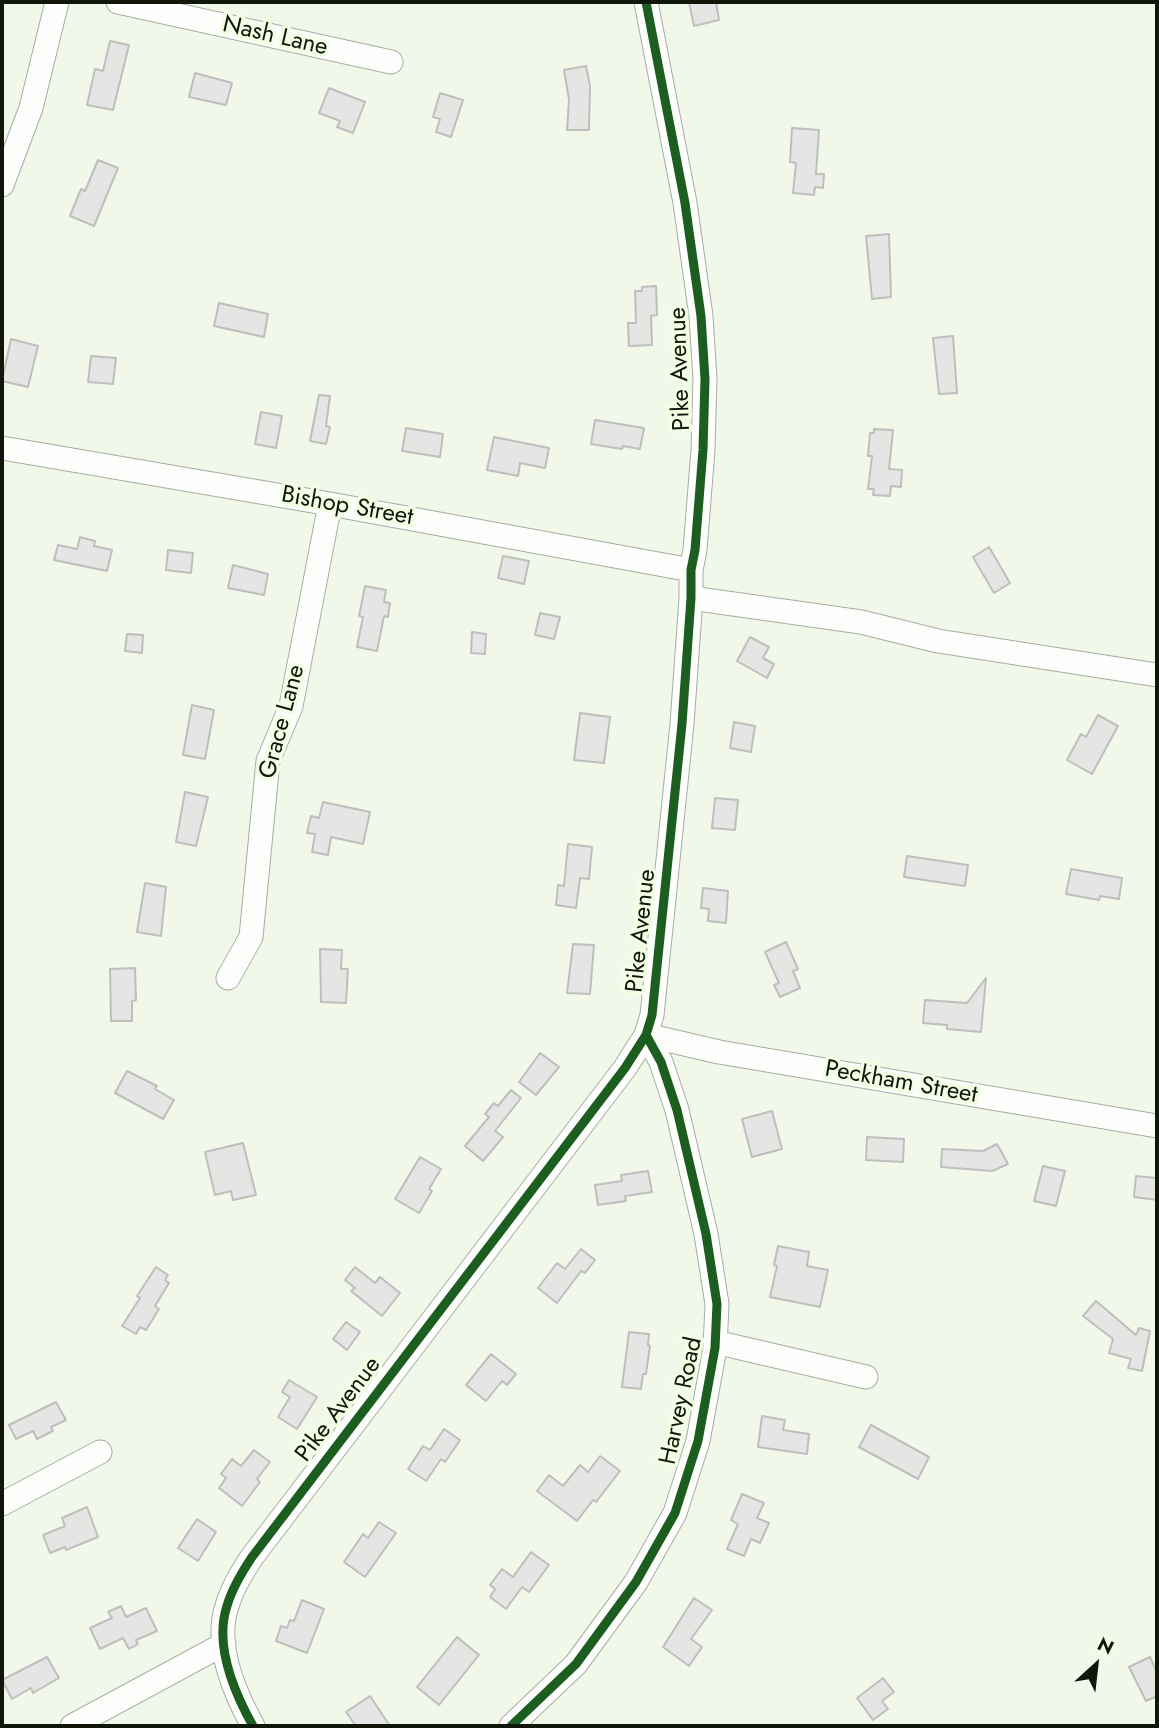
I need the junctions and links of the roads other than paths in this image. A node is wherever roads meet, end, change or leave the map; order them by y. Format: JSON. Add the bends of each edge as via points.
{"nodes":[{"id":1,"x":57,"y":2,"type":"edge"},
{"id":2,"x":118,"y":2,"type":"edge"},
{"id":3,"x":646,"y":2,"type":"edge"},
{"id":4,"x":391,"y":62,"type":"dead end"},
{"id":5,"x":2,"y":185,"type":"edge"},
{"id":6,"x":2,"y":448,"type":"edge"},
{"id":7,"x":330,"y":504,"type":"junction"},
{"id":8,"x":691,"y":570,"type":"junction"},
{"id":9,"x":691,"y":598,"type":"junction"},
{"id":10,"x":1157,"y":675,"type":"edge"},
{"id":11,"x":228,"y":978,"type":"dead end"},
{"id":12,"x":646,"y":1035,"type":"junction"},
{"id":13,"x":1157,"y":1125,"type":"edge"},
{"id":14,"x":715,"y":1342,"type":"junction"},
{"id":15,"x":866,"y":1377,"type":"dead end"},
{"id":16,"x":100,"y":1452,"type":"dead end"},
{"id":17,"x":2,"y":1504,"type":"edge"},
{"id":18,"x":224,"y":1644,"type":"junction"},
{"id":19,"x":72,"y":1726,"type":"edge"},
{"id":20,"x":253,"y":1726,"type":"edge"},
{"id":21,"x":511,"y":1726,"type":"edge"}],
"edges":[{"from":1,"to":5,"type":"street","via":[[31,108]]},
{"from":2,"to":4,"type":"street","name":"Nash Lane"},
{"from":3,"to":8,"type":"street","name":"Pike Avenue","via":[[685,204],[702,328],[703,450]]},
{"from":6,"to":7,"type":"street","name":"Bishop Street"},
{"from":7,"to":8,"type":"street","name":"Bishop Street"},
{"from":7,"to":11,"type":"street","name":"Grace Lane","via":[[291,706],[268,761],[251,937]]},
{"from":8,"to":9,"type":"street","name":"Pike Avenue"},
{"from":9,"to":10,"type":"street","via":[[861,622],[963,645]]},
{"from":9,"to":12,"type":"street","name":"Pike Avenue","via":[[671,851]]},
{"from":12,"to":13,"type":"street","name":"Peckham Street","via":[[719,1052]]},
{"from":12,"to":14,"type":"street","name":"Harvey Road","via":[[673,1097],[706,1234],[718,1312]]},
{"from":12,"to":18,"type":"street","name":"Pike Avenue","via":[[625,1069],[252,1557],[225,1609]]},
{"from":14,"to":15,"type":"street"},
{"from":14,"to":21,"type":"street","name":"Harvey Road","via":[[698,1441],[675,1513],[636,1582],[576,1664]]},
{"from":16,"to":17,"type":"street"},
{"from":18,"to":19,"type":"street"},
{"from":18,"to":20,"type":"street","name":"Pike Avenue","via":[[235,1689]]}]}
